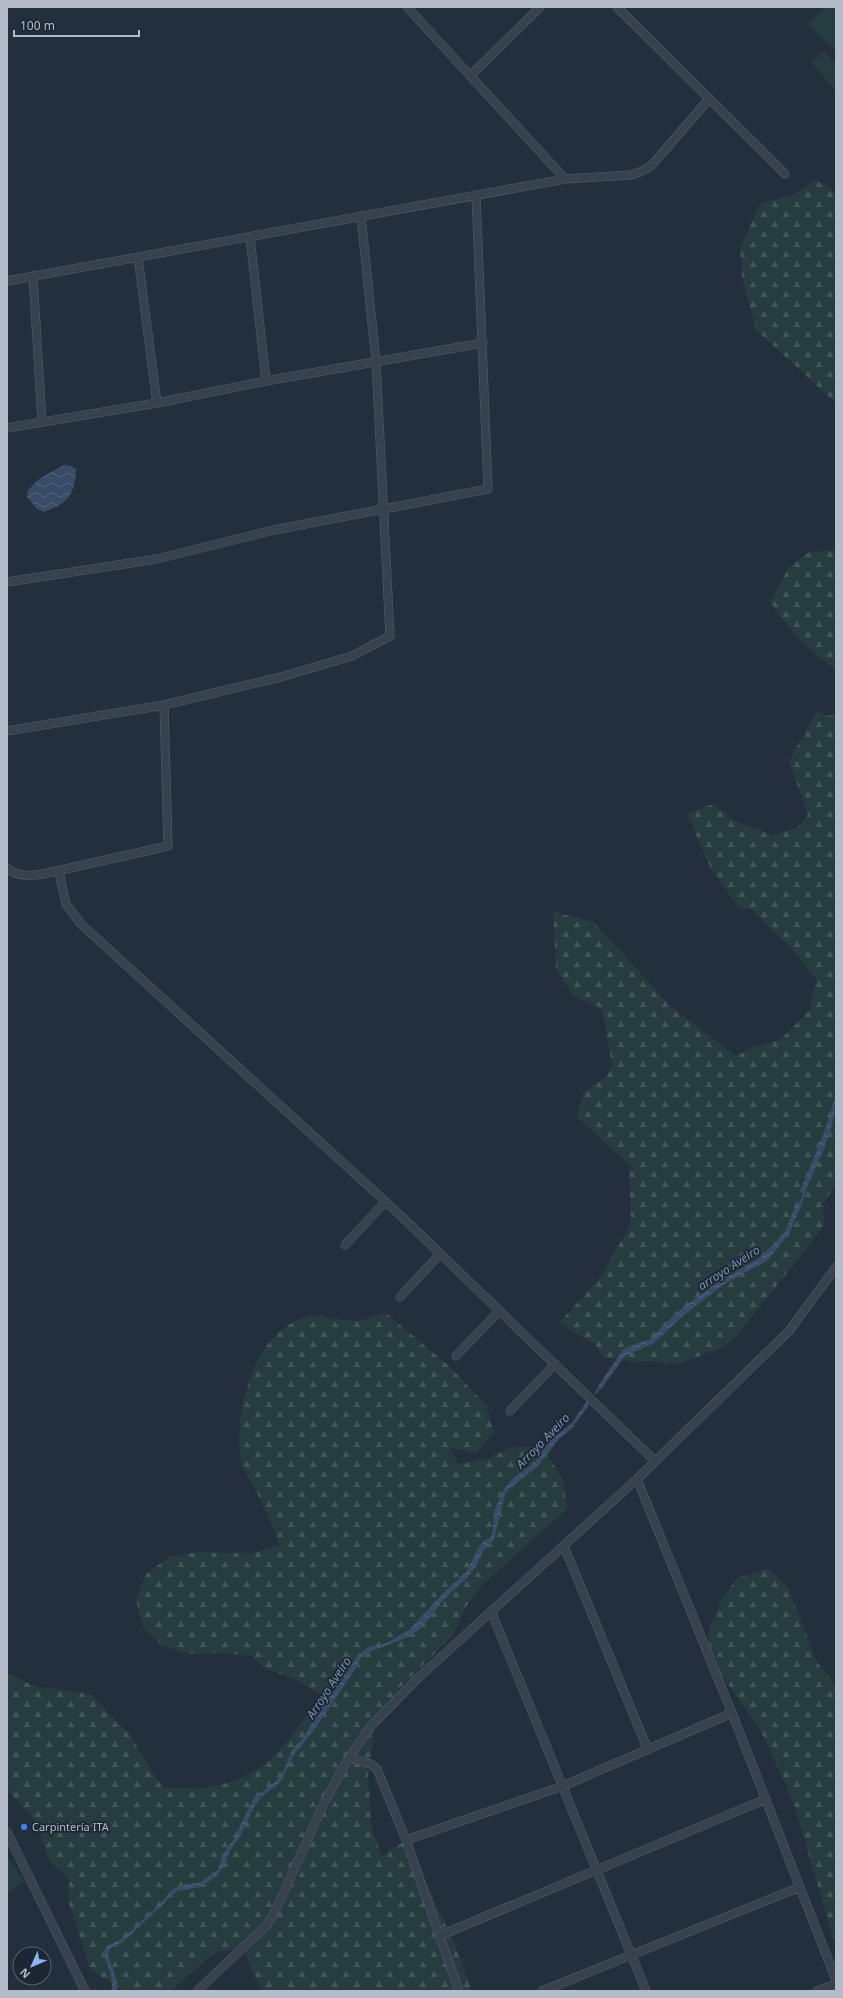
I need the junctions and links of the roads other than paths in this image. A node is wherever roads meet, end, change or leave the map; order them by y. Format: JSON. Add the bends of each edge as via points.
{"nodes":[{"id":1,"x":407,"y":7,"type":"edge"},
{"id":2,"x":540,"y":7,"type":"edge"},
{"id":3,"x":617,"y":7,"type":"edge"},
{"id":4,"x":470,"y":76,"type":"junction"},
{"id":5,"x":709,"y":99,"type":"junction"},
{"id":6,"x":785,"y":174,"type":"dead end"},
{"id":7,"x":565,"y":180,"type":"junction"},
{"id":8,"x":476,"y":196,"type":"junction"},
{"id":9,"x":361,"y":216,"type":"junction"},
{"id":10,"x":250,"y":237,"type":"junction"},
{"id":11,"x":138,"y":257,"type":"junction"},
{"id":12,"x":33,"y":276,"type":"junction"},
{"id":13,"x":7,"y":281,"type":"edge"},
{"id":14,"x":483,"y":343,"type":"junction"},
{"id":15,"x":376,"y":362,"type":"junction"},
{"id":16,"x":266,"y":381,"type":"junction"},
{"id":17,"x":157,"y":403,"type":"junction"},
{"id":18,"x":42,"y":422,"type":"junction"},
{"id":19,"x":7,"y":428,"type":"edge"},
{"id":20,"x":384,"y":509,"type":"junction"},
{"id":21,"x":7,"y":582,"type":"edge"},
{"id":22,"x":164,"y":705,"type":"junction"},
{"id":23,"x":7,"y":731,"type":"edge"},
{"id":24,"x":7,"y":868,"type":"edge"},
{"id":25,"x":59,"y":872,"type":"junction"},
{"id":26,"x":385,"y":1202,"type":"junction"},
{"id":27,"x":346,"y":1245,"type":"dead end"},
{"id":28,"x":440,"y":1254,"type":"junction"},
{"id":29,"x":836,"y":1267,"type":"edge"},
{"id":30,"x":400,"y":1297,"type":"dead end"},
{"id":31,"x":499,"y":1311,"type":"junction"},
{"id":32,"x":456,"y":1356,"type":"dead end"},
{"id":33,"x":555,"y":1364,"type":"junction"},
{"id":34,"x":510,"y":1411,"type":"dead end"},
{"id":35,"x":655,"y":1461,"type":"junction"},
{"id":36,"x":637,"y":1479,"type":"junction"},
{"id":37,"x":564,"y":1546,"type":"junction"},
{"id":38,"x":492,"y":1611,"type":"junction"},
{"id":39,"x":732,"y":1713,"type":"junction"},
{"id":40,"x":648,"y":1750,"type":"junction"},
{"id":41,"x":349,"y":1758,"type":"junction"},
{"id":42,"x":563,"y":1786,"type":"junction"},
{"id":43,"x":766,"y":1799,"type":"junction"},
{"id":44,"x":7,"y":1832,"type":"edge"},
{"id":45,"x":406,"y":1840,"type":"junction"},
{"id":46,"x":597,"y":1870,"type":"junction"},
{"id":47,"x":800,"y":1887,"type":"junction"},
{"id":48,"x":439,"y":1936,"type":"junction"},
{"id":49,"x":631,"y":1955,"type":"junction"},
{"id":50,"x":836,"y":1980,"type":"edge"},
{"id":51,"x":836,"y":1984,"type":"edge"},
{"id":52,"x":85,"y":1991,"type":"edge"},
{"id":53,"x":197,"y":1991,"type":"edge"},
{"id":54,"x":459,"y":1991,"type":"edge"},
{"id":55,"x":542,"y":1991,"type":"edge"},
{"id":56,"x":646,"y":1991,"type":"edge"},
{"id":57,"x":817,"y":1991,"type":"edge"}],
"edges":[{"from":1,"to":4,"type":"street"},
{"from":2,"to":4,"type":"street"},
{"from":3,"to":5,"type":"street"},
{"from":4,"to":7,"type":"street"},
{"from":5,"to":6,"type":"street"},
{"from":5,"to":7,"type":"street","via":[[651,166],[631,175]]},
{"from":7,"to":8,"type":"street"},
{"from":8,"to":9,"type":"street"},
{"from":8,"to":14,"type":"street"},
{"from":9,"to":10,"type":"street"},
{"from":9,"to":15,"type":"street"},
{"from":10,"to":11,"type":"street"},
{"from":10,"to":16,"type":"street"},
{"from":11,"to":12,"type":"street"},
{"from":11,"to":17,"type":"street"},
{"from":12,"to":13,"type":"street"},
{"from":12,"to":18,"type":"street"},
{"from":14,"to":15,"type":"street"},
{"from":14,"to":20,"type":"street","via":[[488,489]]},
{"from":15,"to":16,"type":"street"},
{"from":15,"to":20,"type":"street"},
{"from":16,"to":17,"type":"street"},
{"from":17,"to":18,"type":"street"},
{"from":18,"to":19,"type":"street"},
{"from":20,"to":21,"type":"street","via":[[274,530],[157,559]]},
{"from":20,"to":22,"type":"street","via":[[390,636],[352,656],[323,666]]},
{"from":22,"to":23,"type":"street"},
{"from":22,"to":25,"type":"street","via":[[168,846]]},
{"from":24,"to":25,"type":"street","via":[[14,874],[30,876]]},
{"from":25,"to":26,"type":"street","via":[[66,904],[81,924]]},
{"from":26,"to":27,"type":"street"},
{"from":26,"to":28,"type":"street"},
{"from":28,"to":30,"type":"street"},
{"from":28,"to":31,"type":"street"},
{"from":29,"to":35,"type":"street","via":[[789,1331]]},
{"from":31,"to":32,"type":"street"},
{"from":31,"to":33,"type":"street"},
{"from":33,"to":34,"type":"street"},
{"from":33,"to":35,"type":"street"},
{"from":35,"to":36,"type":"street"},
{"from":36,"to":37,"type":"street"},
{"from":36,"to":39,"type":"street"},
{"from":37,"to":38,"type":"street"},
{"from":37,"to":40,"type":"street"},
{"from":38,"to":41,"type":"street","via":[[388,1708],[370,1727]]},
{"from":38,"to":42,"type":"street"},
{"from":39,"to":40,"type":"street"},
{"from":39,"to":43,"type":"street"},
{"from":40,"to":42,"type":"street"},
{"from":41,"to":45,"type":"street","via":[[372,1764],[377,1769]]},
{"from":41,"to":53,"type":"street","via":[[325,1801],[273,1916],[266,1926]]},
{"from":42,"to":45,"type":"street"},
{"from":42,"to":46,"type":"street"},
{"from":43,"to":46,"type":"street"},
{"from":43,"to":47,"type":"street"},
{"from":44,"to":52,"type":"street"},
{"from":45,"to":48,"type":"street"},
{"from":46,"to":48,"type":"street"},
{"from":46,"to":49,"type":"street"},
{"from":47,"to":49,"type":"street"},
{"from":47,"to":50,"type":"street"},
{"from":48,"to":54,"type":"street"},
{"from":49,"to":55,"type":"street"},
{"from":49,"to":56,"type":"street"},
{"from":51,"to":57,"type":"street"}]}
